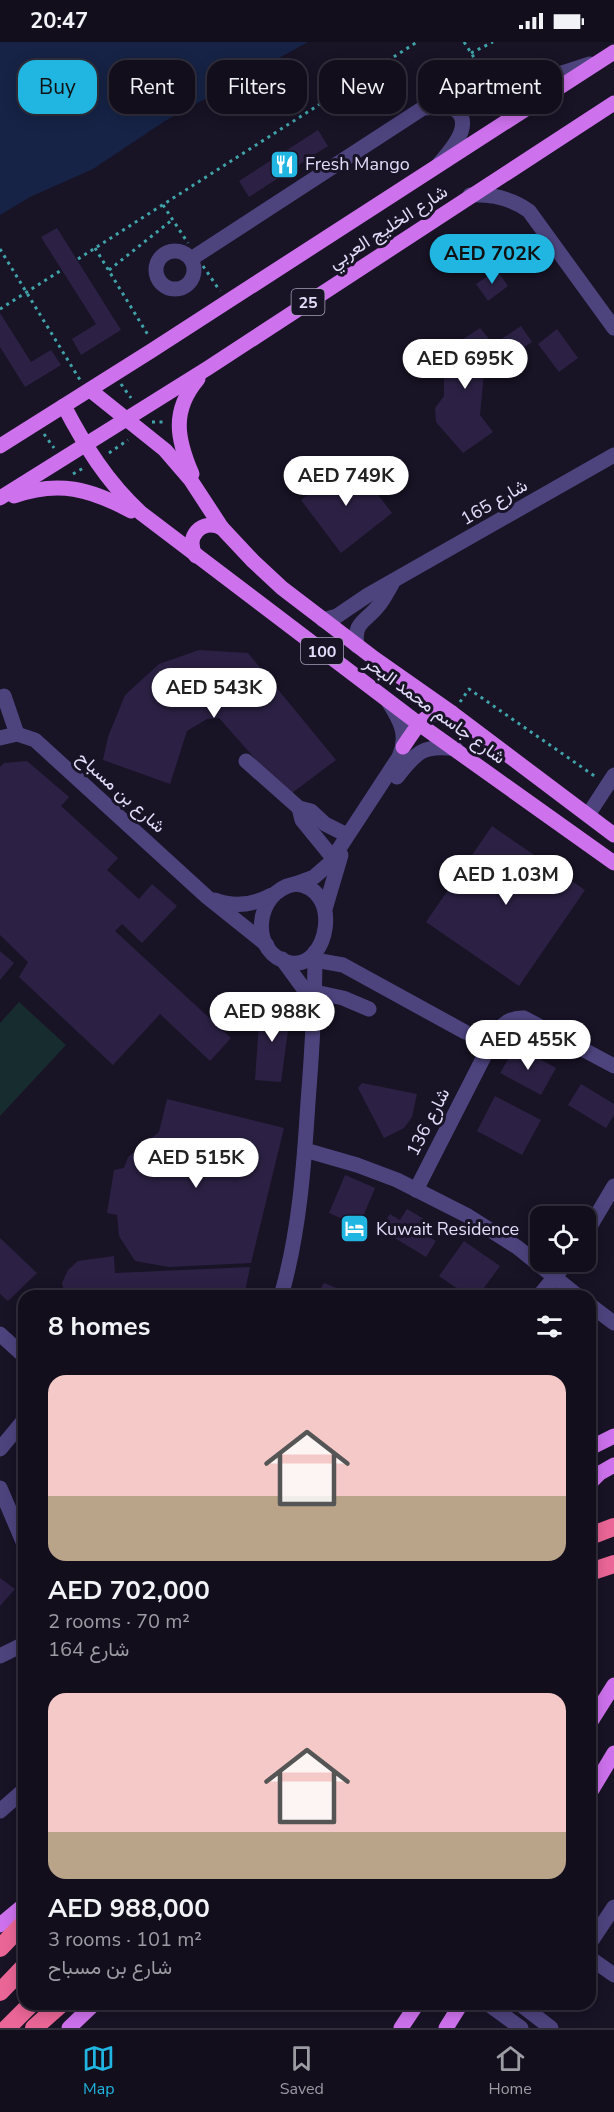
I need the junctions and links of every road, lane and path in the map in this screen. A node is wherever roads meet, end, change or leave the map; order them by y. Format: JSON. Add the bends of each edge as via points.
{"nodes":[{"id":1,"x":417,"y":42,"type":"edge"},
{"id":2,"x":464,"y":42,"type":"edge"},
{"id":3,"x":493,"y":42,"type":"edge"},
{"id":4,"x":611,"y":42,"type":"edge"},
{"id":5,"x":611,"y":52,"type":"edge"},
{"id":6,"x":471,"y":53,"type":"junction"},
{"id":7,"x":475,"y":60,"type":"edge"},
{"id":8,"x":562,"y":72,"type":"edge"},
{"id":9,"x":614,"y":103,"type":"edge"},
{"id":10,"x":418,"y":112,"type":"edge"},
{"id":11,"x":414,"y":114,"type":"junction"},
{"id":12,"x":437,"y":166,"type":"junction"},
{"id":13,"x":470,"y":195,"type":"junction"},
{"id":14,"x":172,"y":220,"type":"dead end"},
{"id":15,"x":95,"y":248,"type":"junction"},
{"id":16,"x":0,"y":249,"type":"edge"},
{"id":17,"x":78,"y":259,"type":"dead end"},
{"id":18,"x":191,"y":259,"type":"dead end"},
{"id":19,"x":109,"y":270,"type":"junction"},
{"id":20,"x":60,"y":271,"type":"dead end"},
{"id":21,"x":27,"y":292,"type":"junction"},
{"id":22,"x":0,"y":309,"type":"edge"},
{"id":23,"x":614,"y":328,"type":"edge"},
{"id":24,"x":140,"y":340,"type":"dead end"},
{"id":25,"x":208,"y":368,"type":"junction"},
{"id":26,"x":114,"y":375,"type":"junction"},
{"id":27,"x":89,"y":391,"type":"junction"},
{"id":28,"x":64,"y":406,"type":"junction"},
{"id":29,"x":134,"y":415,"type":"junction"},
{"id":30,"x":37,"y":423,"type":"junction"},
{"id":31,"x":178,"y":423,"type":"junction"},
{"id":32,"x":141,"y":430,"type":"junction"},
{"id":33,"x":85,"y":445,"type":"junction"},
{"id":34,"x":0,"y":446,"type":"edge"},
{"id":35,"x":614,"y":455,"type":"edge"},
{"id":36,"x":62,"y":459,"type":"junction"},
{"id":37,"x":95,"y":461,"type":"junction"},
{"id":38,"x":71,"y":481,"type":"junction"},
{"id":39,"x":204,"y":498,"type":"junction"},
{"id":40,"x":0,"y":500,"type":"edge"},
{"id":41,"x":155,"y":524,"type":"junction"},
{"id":42,"x":222,"y":528,"type":"junction"},
{"id":43,"x":196,"y":556,"type":"junction"},
{"id":44,"x":393,"y":582,"type":"junction"},
{"id":45,"x":323,"y":620,"type":"junction"},
{"id":46,"x":357,"y":646,"type":"junction"},
{"id":47,"x":4,"y":696,"type":"dead end"},
{"id":48,"x":388,"y":701,"type":"junction"},
{"id":49,"x":452,"y":713,"type":"junction"},
{"id":50,"x":419,"y":724,"type":"junction"},
{"id":51,"x":17,"y":734,"type":"junction"},
{"id":52,"x":0,"y":738,"type":"edge"},
{"id":53,"x":403,"y":747,"type":"junction"},
{"id":54,"x":456,"y":749,"type":"junction"},
{"id":55,"x":246,"y":761,"type":"dead end"},
{"id":56,"x":611,"y":780,"type":"edge"},
{"id":57,"x":299,"y":808,"type":"junction"},
{"id":58,"x":588,"y":815,"type":"junction"},
{"id":59,"x":347,"y":835,"type":"junction"},
{"id":60,"x":614,"y":835,"type":"edge"},
{"id":61,"x":333,"y":858,"type":"junction"},
{"id":62,"x":614,"y":863,"type":"edge"},
{"id":63,"x":295,"y":884,"type":"junction"},
{"id":64,"x":275,"y":894,"type":"junction"},
{"id":65,"x":207,"y":897,"type":"junction"},
{"id":66,"x":325,"y":909,"type":"junction"},
{"id":67,"x":267,"y":945,"type":"junction"},
{"id":68,"x":315,"y":956,"type":"junction"},
{"id":69,"x":282,"y":959,"type":"junction"},
{"id":70,"x":315,"y":998,"type":"junction"},
{"id":71,"x":367,"y":1012,"type":"dead end"},
{"id":72,"x":465,"y":1032,"type":"dead end"},
{"id":73,"x":614,"y":1066,"type":"edge"},
{"id":74,"x":305,"y":1149,"type":"junction"},
{"id":75,"x":614,"y":1186,"type":"edge"},
{"id":76,"x":416,"y":1190,"type":"junction"},
{"id":77,"x":596,"y":1216,"type":"edge"},
{"id":78,"x":559,"y":1272,"type":"edge"},
{"id":79,"x":555,"y":1277,"type":"junction"},
{"id":80,"x":282,"y":1290,"type":"edge"},
{"id":81,"x":543,"y":1290,"type":"edge"},
{"id":82,"x":571,"y":1290,"type":"edge"},
{"id":83,"x":596,"y":1310,"type":"edge"},
{"id":84,"x":614,"y":1323,"type":"edge"},
{"id":85,"x":0,"y":1334,"type":"edge"},
{"id":86,"x":18,"y":1350,"type":"edge"},
{"id":87,"x":18,"y":1427,"type":"edge"},
{"id":88,"x":614,"y":1436,"type":"edge"},
{"id":89,"x":596,"y":1445,"type":"edge"},
{"id":90,"x":0,"y":1449,"type":"edge"},
{"id":91,"x":614,"y":1465,"type":"edge"},
{"id":92,"x":596,"y":1477,"type":"edge"},
{"id":93,"x":0,"y":1488,"type":"edge"},
{"id":94,"x":614,"y":1527,"type":"edge"},
{"id":95,"x":18,"y":1530,"type":"edge"},
{"id":96,"x":596,"y":1534,"type":"edge"},
{"id":97,"x":614,"y":1564,"type":"edge"},
{"id":98,"x":596,"y":1570,"type":"edge"},
{"id":99,"x":18,"y":1647,"type":"edge"},
{"id":100,"x":0,"y":1656,"type":"edge"},
{"id":101,"x":614,"y":1685,"type":"edge"},
{"id":102,"x":596,"y":1714,"type":"edge"},
{"id":103,"x":614,"y":1754,"type":"edge"},
{"id":104,"x":596,"y":1784,"type":"edge"},
{"id":105,"x":18,"y":1795,"type":"edge"},
{"id":106,"x":0,"y":1811,"type":"edge"},
{"id":107,"x":614,"y":1906,"type":"edge"},
{"id":108,"x":18,"y":1910,"type":"edge"},
{"id":109,"x":0,"y":1925,"type":"edge"},
{"id":110,"x":18,"y":1929,"type":"edge"},
{"id":111,"x":596,"y":1934,"type":"edge"},
{"id":112,"x":0,"y":1948,"type":"edge"},
{"id":113,"x":596,"y":1962,"type":"edge"},
{"id":114,"x":18,"y":1973,"type":"edge"},
{"id":115,"x":614,"y":1975,"type":"edge"},
{"id":116,"x":0,"y":1992,"type":"edge"},
{"id":117,"x":25,"y":2010,"type":"edge"},
{"id":118,"x":54,"y":2010,"type":"edge"},
{"id":119,"x":88,"y":2010,"type":"edge"},
{"id":120,"x":413,"y":2010,"type":"edge"},
{"id":121,"x":457,"y":2010,"type":"edge"},
{"id":122,"x":496,"y":2010,"type":"edge"},
{"id":123,"x":528,"y":2010,"type":"edge"},
{"id":124,"x":7,"y":2028,"type":"edge"},
{"id":125,"x":34,"y":2028,"type":"edge"},
{"id":126,"x":69,"y":2028,"type":"edge"},
{"id":127,"x":401,"y":2028,"type":"edge"},
{"id":128,"x":446,"y":2028,"type":"edge"},
{"id":129,"x":521,"y":2028,"type":"edge"},
{"id":130,"x":551,"y":2028,"type":"edge"}],
"edges":[{"from":1,"to":15,"type":"path"},
{"from":2,"to":6,"type":"path"},
{"from":3,"to":6,"type":"path"},
{"from":4,"to":5,"type":"street"},
{"from":5,"to":8,"type":"street"},
{"from":5,"to":12,"type":"main road","name":"شارع الخليج العربي","number":"25"},
{"from":6,"to":7,"type":"path"},
{"from":9,"to":13,"type":"main road","name":"شارع الخليج العربي","number":"25"},
{"from":10,"to":11,"type":"street"},
{"from":11,"to":12,"type":"street","via":[[446,105],[456,109],[462,119],[460,135]]},
{"from":11,"to":18,"type":"street"},
{"from":12,"to":26,"type":"main road","name":"شارع الخليج العربي","number":"25"},
{"from":13,"to":23,"type":"street","via":[[499,196],[529,211]]},
{"from":13,"to":25,"type":"main road","name":"شارع الخليج العربي","number":"25"},
{"from":14,"to":19,"type":"path"},
{"from":15,"to":17,"type":"path"},
{"from":15,"to":19,"type":"path"},
{"from":16,"to":21,"type":"path"},
{"from":19,"to":24,"type":"path","via":[[149,334]]},
{"from":20,"to":21,"type":"path"},
{"from":21,"to":22,"type":"path"},
{"from":21,"to":27,"type":"path"},
{"from":25,"to":29,"type":"main road","name":"شارع الخليج العربي","number":"25"},
{"from":25,"to":31,"type":"main road","via":[[186,395]]},
{"from":26,"to":27,"type":"main road","name":"شارع الخليج العربي","number":"25"},
{"from":26,"to":29,"type":"path"},
{"from":27,"to":28,"type":"main road","name":"شارع الخليج العربي","number":"25"},
{"from":27,"to":29,"type":"main road","name":"شارع جاسم محمد البحر","number":"100"},
{"from":28,"to":30,"type":"main road","name":"شارع الخليج العربي","number":"25"},
{"from":28,"to":33,"type":"main road","name":"شارع جاسم محمد البحر","number":"100"},
{"from":29,"to":32,"type":"main road","name":"شارع جاسم محمد البحر","number":"100"},
{"from":29,"to":33,"type":"main road","name":"شارع الخليج العربي","number":"25"},
{"from":30,"to":34,"type":"main road","name":"شارع الخليج العربي","number":"25"},
{"from":30,"to":36,"type":"path"},
{"from":31,"to":32,"type":"path","via":[[158,420]]},
{"from":31,"to":39,"type":"main road","via":[[185,458]]},
{"from":32,"to":37,"type":"path"},
{"from":32,"to":39,"type":"main road","name":"شارع جاسم محمد البحر","number":"100","via":[[177,463]]},
{"from":33,"to":36,"type":"main road","name":"شارع الخليج العربي","number":"25"},
{"from":33,"to":37,"type":"main road","name":"شارع جاسم محمد البحر","number":"100"},
{"from":35,"to":44,"type":"street","name":"شارع 165"},
{"from":36,"to":38,"type":"path"},
{"from":36,"to":40,"type":"main road","name":"شارع الخليج العربي","number":"25"},
{"from":37,"to":38,"type":"path"},
{"from":37,"to":41,"type":"main road","name":"شارع جاسم محمد البحر","number":"100","via":[[126,500]]},
{"from":38,"to":40,"type":"main road"},
{"from":38,"to":41,"type":"main road"},
{"from":39,"to":42,"type":"main road","name":"شارع جاسم محمد البحر","number":"100"},
{"from":41,"to":43,"type":"main road","name":"شارع جاسم محمد البحر","number":"100"},
{"from":42,"to":43,"type":"main road","via":[[210,524],[199,529],[192,539]]},
{"from":42,"to":45,"type":"main road","name":"شارع جاسم محمد البحر","number":"100","via":[[253,561]]},
{"from":43,"to":48,"type":"main road","name":"شارع جاسم محمد البحر","number":"100"},
{"from":44,"to":45,"type":"street","name":"شارع 165","via":[[337,616]]},
{"from":44,"to":46,"type":"street","name":"شارع 165","via":[[380,605],[359,625]]},
{"from":45,"to":46,"type":"main road","name":"شارع جاسم محمد البحر","number":"100"},
{"from":46,"to":49,"type":"main road","name":"شارع جاسم محمد البحر","number":"100"},
{"from":47,"to":51,"type":"street"},
{"from":48,"to":50,"type":"main road","name":"شارع جاسم محمد البحر","number":"100"},
{"from":48,"to":53,"type":"street","via":[[402,724]]},
{"from":49,"to":50,"type":"main road","via":[[436,713]]},
{"from":49,"to":56,"type":"path","via":[[469,689]]},
{"from":49,"to":58,"type":"main road","name":"شارع جاسم محمد البحر","number":"100"},
{"from":50,"to":53,"type":"main road"},
{"from":50,"to":54,"type":"main road","name":"شارع جاسم محمد البحر","number":"100"},
{"from":51,"to":52,"type":"street"},
{"from":51,"to":65,"type":"street","name":"شارع بن مسباح","via":[[35,740]]},
{"from":53,"to":59,"type":"street"},
{"from":54,"to":62,"type":"main road","name":"شارع جاسم محمد البحر","number":"100"},
{"from":54,"to":66,"type":"street","via":[[432,748],[409,761],[343,850]]},
{"from":55,"to":57,"type":"street"},
{"from":56,"to":58,"type":"street"},
{"from":57,"to":59,"type":"street","via":[[310,810],[325,824]]},
{"from":57,"to":61,"type":"street","via":[[302,820]]},
{"from":58,"to":60,"type":"main road","name":"شارع جاسم محمد البحر","number":"100"},
{"from":59,"to":61,"type":"street"},
{"from":61,"to":63,"type":"street","via":[[314,878]]},
{"from":63,"to":64,"type":"street"},
{"from":63,"to":66,"type":"street","via":[[312,889]]},
{"from":64,"to":65,"type":"street","name":"شارع بن مسباح","via":[[239,905]]},
{"from":64,"to":67,"type":"street","via":[[261,917]]},
{"from":65,"to":67,"type":"street","name":"شارع بن مسباح"},
{"from":66,"to":68,"type":"street","via":[[325,929]]},
{"from":67,"to":69,"type":"street"},
{"from":68,"to":69,"type":"street","via":[[298,963]]},
{"from":68,"to":70,"type":"street"},
{"from":68,"to":72,"type":"street","via":[[343,965]]},
{"from":69,"to":70,"type":"street"},
{"from":70,"to":71,"type":"street"},
{"from":70,"to":74,"type":"street"},
{"from":73,"to":76,"type":"street","name":"شارع 136","via":[[524,1018],[507,1021],[495,1035]]},
{"from":74,"to":76,"type":"street","via":[[357,1165]]},
{"from":74,"to":80,"type":"street","via":[[293,1243]]},
{"from":75,"to":77,"type":"street"},
{"from":76,"to":79,"type":"street","via":[[493,1231]]},
{"from":78,"to":79,"type":"street"},
{"from":79,"to":81,"type":"street"},
{"from":79,"to":82,"type":"street"},
{"from":83,"to":84,"type":"street"},
{"from":85,"to":86,"type":"street"},
{"from":87,"to":90,"type":"street"},
{"from":88,"to":89,"type":"main road"},
{"from":91,"to":92,"type":"main road"},
{"from":93,"to":95,"type":"street"},
{"from":94,"to":96,"type":"highway"},
{"from":97,"to":98,"type":"highway"},
{"from":99,"to":100,"type":"street"},
{"from":101,"to":102,"type":"main road"},
{"from":103,"to":104,"type":"main road"},
{"from":105,"to":106,"type":"street"},
{"from":107,"to":111,"type":"street"},
{"from":108,"to":109,"type":"main road"},
{"from":110,"to":112,"type":"highway"},
{"from":113,"to":115,"type":"street"},
{"from":114,"to":116,"type":"highway"},
{"from":117,"to":124,"type":"highway"},
{"from":118,"to":125,"type":"highway"},
{"from":119,"to":126,"type":"main road"},
{"from":120,"to":127,"type":"main road"},
{"from":121,"to":128,"type":"main road"},
{"from":122,"to":129,"type":"street"},
{"from":123,"to":130,"type":"street"}]}
